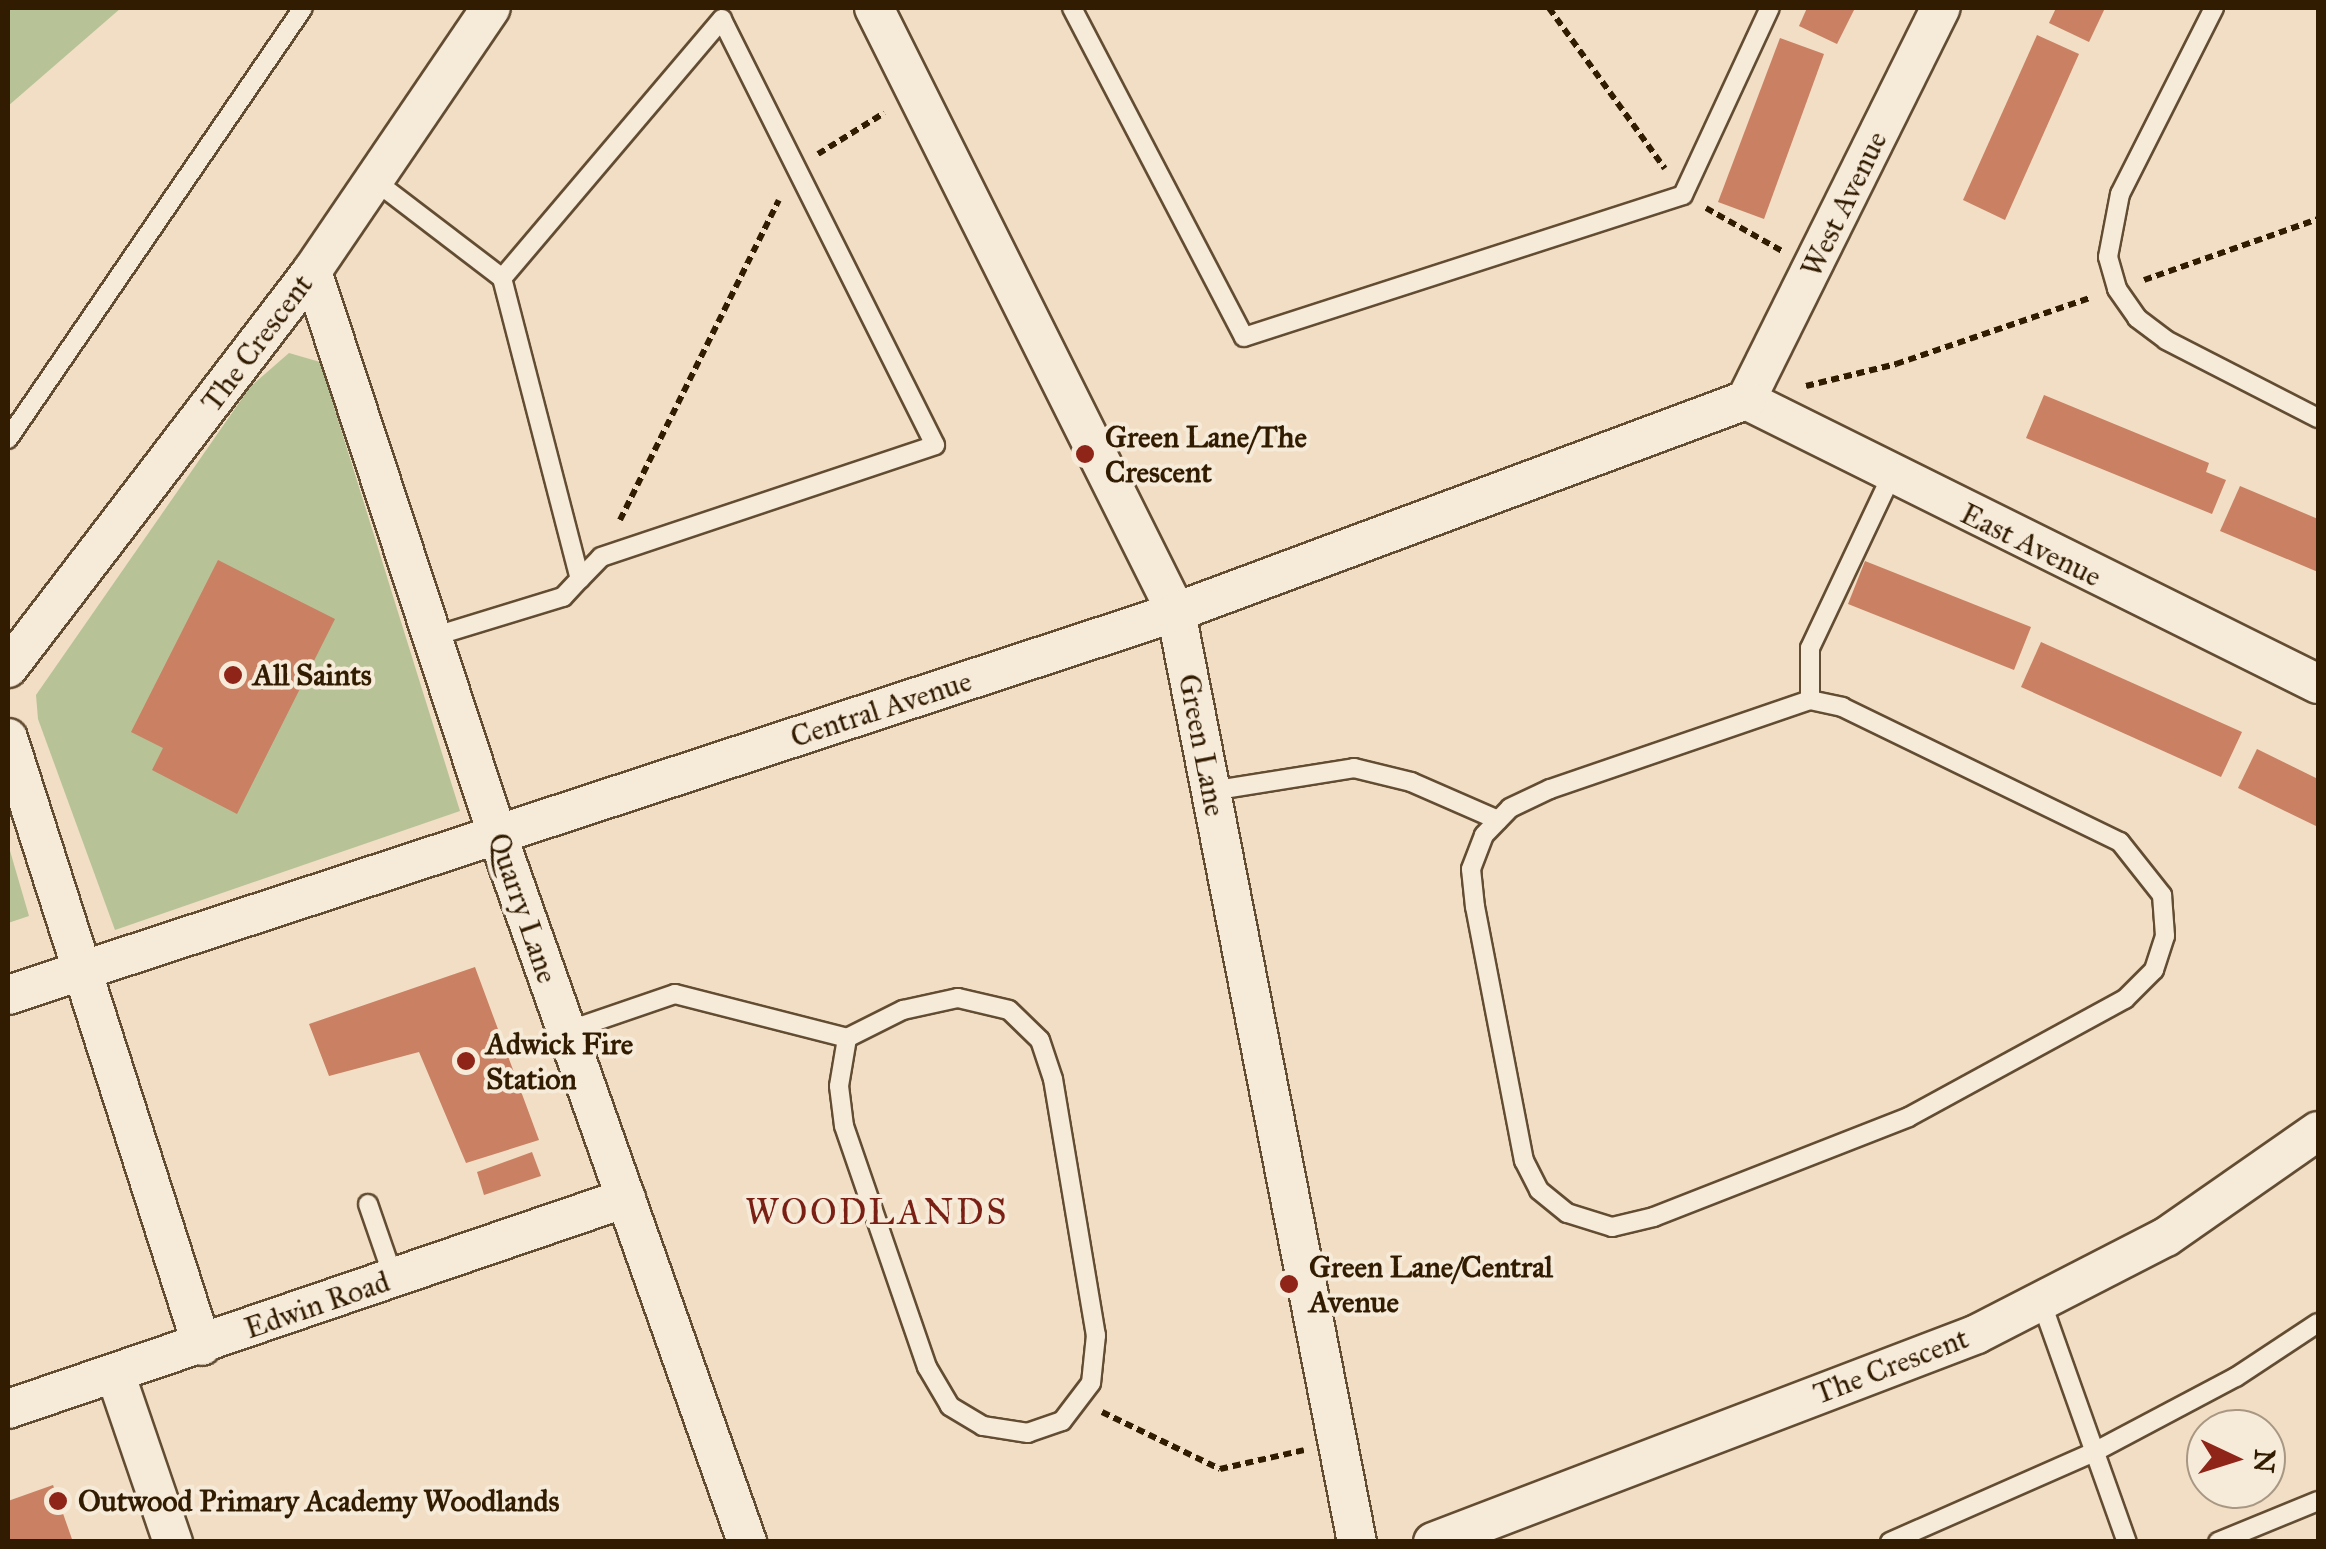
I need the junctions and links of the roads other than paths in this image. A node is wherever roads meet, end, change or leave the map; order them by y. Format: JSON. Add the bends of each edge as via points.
{"nodes":[{"id":1,"x":302,"y":8,"type":"edge"},
{"id":2,"x":491,"y":8,"type":"edge"},
{"id":3,"x":874,"y":8,"type":"edge"},
{"id":4,"x":1072,"y":8,"type":"edge"},
{"id":5,"x":1770,"y":8,"type":"edge"},
{"id":6,"x":1940,"y":8,"type":"edge"},
{"id":7,"x":2214,"y":8,"type":"edge"},
{"id":8,"x":374,"y":180,"type":"junction"},
{"id":9,"x":312,"y":271,"type":"junction"},
{"id":10,"x":502,"y":278,"type":"junction"},
{"id":11,"x":1746,"y":400,"type":"junction"},
{"id":12,"x":2318,"y":418,"type":"edge"},
{"id":13,"x":8,"y":440,"type":"edge"},
{"id":14,"x":1891,"y":477,"type":"junction"},
{"id":15,"x":580,"y":579,"type":"junction"},
{"id":16,"x":1176,"y":612,"type":"junction"},
{"id":17,"x":432,"y":637,"type":"junction"},
{"id":18,"x":8,"y":668,"type":"edge"},
{"id":19,"x":2318,"y":684,"type":"edge"},
{"id":20,"x":1810,"y":700,"type":"junction"},
{"id":21,"x":8,"y":738,"type":"edge"},
{"id":22,"x":1210,"y":791,"type":"junction"},
{"id":23,"x":1498,"y":820,"type":"junction"},
{"id":24,"x":497,"y":834,"type":"junction"},
{"id":25,"x":83,"y":969,"type":"junction"},
{"id":26,"x":8,"y":995,"type":"edge"},
{"id":27,"x":567,"y":1031,"type":"junction"},
{"id":28,"x":847,"y":1038,"type":"junction"},
{"id":29,"x":2318,"y":1131,"type":"edge"},
{"id":30,"x":626,"y":1198,"type":"junction"},
{"id":31,"x":368,"y":1204,"type":"dead end"},
{"id":32,"x":394,"y":1279,"type":"junction"},
{"id":33,"x":2041,"y":1301,"type":"junction"},
{"id":34,"x":2318,"y":1323,"type":"edge"},
{"id":35,"x":202,"y":1346,"type":"junction"},
{"id":36,"x":114,"y":1373,"type":"junction"},
{"id":37,"x":8,"y":1409,"type":"edge"},
{"id":38,"x":2096,"y":1451,"type":"junction"},
{"id":39,"x":2318,"y":1502,"type":"edge"},
{"id":40,"x":173,"y":1542,"type":"edge"},
{"id":41,"x":748,"y":1542,"type":"edge"},
{"id":42,"x":1357,"y":1542,"type":"edge"},
{"id":43,"x":1433,"y":1542,"type":"edge"},
{"id":44,"x":1890,"y":1542,"type":"edge"},
{"id":45,"x":2127,"y":1542,"type":"edge"},
{"id":46,"x":2218,"y":1542,"type":"edge"}],
"edges":[{"from":1,"to":13,"type":"lane"},
{"from":2,"to":8,"type":"street","name":"The Crescent"},
{"from":3,"to":16,"type":"street","name":"Green Lane"},
{"from":4,"to":5,"type":"lane","via":[[1244,337],[1684,195]]},
{"from":6,"to":11,"type":"street","name":"West Avenue"},
{"from":7,"to":12,"type":"lane","via":[[2120,194],[2108,257],[2117,289],[2137,318],[2166,340]]},
{"from":8,"to":9,"type":"street","name":"The Crescent"},
{"from":8,"to":10,"type":"lane"},
{"from":9,"to":17,"type":"street","name":"Quarry Lane"},
{"from":9,"to":18,"type":"street","name":"The Crescent"},
{"from":10,"to":15,"type":"lane"},
{"from":10,"to":15,"type":"lane","via":[[722,19],[935,445],[602,556]]},
{"from":11,"to":14,"type":"street","name":"East Avenue"},
{"from":11,"to":16,"type":"street","name":"Central Avenue"},
{"from":14,"to":19,"type":"street","name":"East Avenue"},
{"from":14,"to":20,"type":"lane","via":[[1810,648]]},
{"from":15,"to":17,"type":"lane","via":[[563,596]]},
{"from":16,"to":22,"type":"street","name":"Green Lane"},
{"from":16,"to":24,"type":"street","name":"Central Avenue"},
{"from":17,"to":24,"type":"street","name":"Quarry Lane"},
{"from":20,"to":23,"type":"lane","via":[[1550,789]]},
{"from":20,"to":23,"type":"lane","via":[[1842,707],[2120,842],[2162,895],[2165,936],[2154,970],[2125,999],[1909,1116],[1654,1217],[1612,1227],[1567,1213],[1539,1190],[1524,1162],[1471,869],[1484,834]]},
{"from":21,"to":25,"type":"street"},
{"from":22,"to":23,"type":"lane","via":[[1354,768],[1411,782]]},
{"from":22,"to":42,"type":"street","name":"Green Lane"},
{"from":24,"to":25,"type":"street","name":"Central Avenue"},
{"from":24,"to":27,"type":"street","name":"Quarry Lane"},
{"from":25,"to":26,"type":"street","name":"Central Avenue"},
{"from":25,"to":35,"type":"street"},
{"from":27,"to":28,"type":"lane","via":[[676,994]]},
{"from":27,"to":30,"type":"street","name":"Quarry Lane"},
{"from":28,"to":28,"type":"lane","via":[[903,1010],[958,998],[1009,1010],[1040,1040],[1053,1080],[1096,1335],[1092,1383],[1062,1420],[1028,1433],[983,1426],[950,1406],[927,1367],[844,1126],[839,1086]]},
{"from":29,"to":33,"type":"street","name":"The Crescent","via":[[2166,1237]]},
{"from":30,"to":32,"type":"street","name":"Edwin Road"},
{"from":30,"to":41,"type":"street","name":"Quarry Lane"},
{"from":31,"to":32,"type":"lane"},
{"from":32,"to":35,"type":"street","name":"Edwin Road"},
{"from":33,"to":38,"type":"lane"},
{"from":33,"to":43,"type":"street","name":"The Crescent","via":[[1977,1334]]},
{"from":34,"to":38,"type":"lane","via":[[2236,1377]]},
{"from":35,"to":36,"type":"street","name":"Edwin Road"},
{"from":36,"to":37,"type":"street","name":"Edwin Road"},
{"from":36,"to":40,"type":"street"},
{"from":38,"to":44,"type":"lane"},
{"from":38,"to":45,"type":"lane"},
{"from":39,"to":46,"type":"lane"}]}
